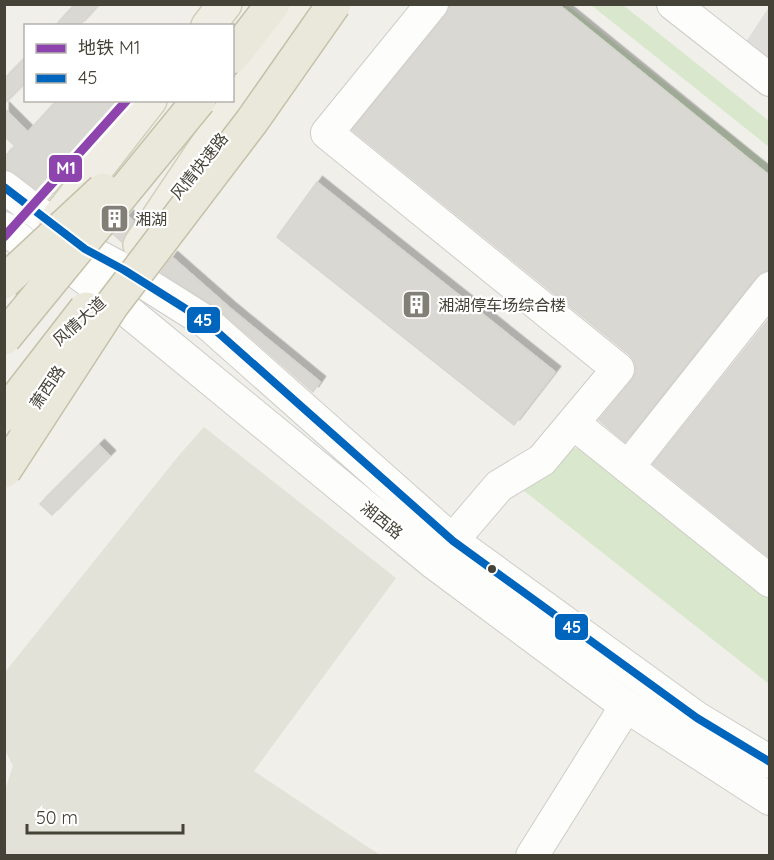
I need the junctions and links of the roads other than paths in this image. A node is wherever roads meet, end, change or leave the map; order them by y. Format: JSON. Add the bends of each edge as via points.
{"nodes":[{"id":1,"x":225,"y":4,"type":"edge"},
{"id":2,"x":271,"y":4,"type":"edge"},
{"id":3,"x":306,"y":4,"type":"edge"},
{"id":4,"x":332,"y":4,"type":"edge"},
{"id":5,"x":432,"y":4,"type":"edge"},
{"id":6,"x":673,"y":4,"type":"edge"},
{"id":7,"x":210,"y":24,"type":"edge"},
{"id":8,"x":234,"y":53,"type":"edge"},
{"id":9,"x":770,"y":80,"type":"edge"},
{"id":10,"x":148,"y":102,"type":"edge"},
{"id":11,"x":196,"y":104,"type":"edge"},
{"id":12,"x":4,"y":187,"type":"edge"},
{"id":13,"x":53,"y":224,"type":"junction"},
{"id":14,"x":4,"y":228,"type":"edge"},
{"id":15,"x":33,"y":250,"type":"junction"},
{"id":16,"x":77,"y":258,"type":"junction"},
{"id":17,"x":4,"y":282,"type":"edge"},
{"id":18,"x":116,"y":283,"type":"junction"},
{"id":19,"x":770,"y":288,"type":"edge"},
{"id":20,"x":4,"y":291,"type":"edge"},
{"id":21,"x":4,"y":338,"type":"edge"},
{"id":22,"x":4,"y":392,"type":"edge"},
{"id":23,"x":4,"y":415,"type":"edge"},
{"id":24,"x":573,"y":423,"type":"junction"},
{"id":25,"x":4,"y":447,"type":"edge"},
{"id":26,"x":628,"y":467,"type":"junction"},
{"id":27,"x":4,"y":471,"type":"edge"},
{"id":28,"x":443,"y":552,"type":"junction"},
{"id":29,"x":770,"y":581,"type":"edge"},
{"id":30,"x":626,"y":706,"type":"junction"},
{"id":31,"x":770,"y":762,"type":"edge"},
{"id":32,"x":770,"y":799,"type":"edge"},
{"id":33,"x":532,"y":855,"type":"edge"}],
"edges":[{"from":1,"to":7,"type":"main road"},
{"from":2,"to":8,"type":"highway"},
{"from":3,"to":18,"type":"main road","name":"风情大道"},
{"from":4,"to":23,"type":"highway","name":"风情快速路","bridge":true,"via":[[136,243]]},
{"from":4,"to":27,"type":"highway","bridge":true,"via":[[252,121],[112,305]]},
{"from":5,"to":24,"type":"street","via":[[327,133],[618,369]]},
{"from":6,"to":9,"type":"street"},
{"from":10,"to":13,"type":"main road"},
{"from":11,"to":16,"type":"main road"},
{"from":11,"to":17,"type":"highway","bridge":true},
{"from":11,"to":21,"type":"highway","bridge":true},
{"from":12,"to":13,"type":"street","name":"湘西路"},
{"from":13,"to":15,"type":"main road"},
{"from":13,"to":16,"type":"street","name":"湘西路"},
{"from":14,"to":15,"type":"street","name":"湘西路"},
{"from":15,"to":16,"type":"street","name":"湘西路"},
{"from":15,"to":20,"type":"main road"},
{"from":16,"to":18,"type":"street","name":"湘西路"},
{"from":18,"to":22,"type":"main road","name":"风情大道"},
{"from":18,"to":25,"type":"main road","name":"萧西路"},
{"from":18,"to":28,"type":"street","name":"湘西路"},
{"from":18,"to":28,"type":"street","name":"湘西路","via":[[205,321]]},
{"from":19,"to":26,"type":"street"},
{"from":24,"to":26,"type":"street"},
{"from":24,"to":28,"type":"street","via":[[542,460],[499,486]]},
{"from":26,"to":29,"type":"street"},
{"from":28,"to":30,"type":"street","name":"湘西路"},
{"from":28,"to":31,"type":"street","name":"湘西路"},
{"from":30,"to":32,"type":"street","name":"湘西路"},
{"from":30,"to":33,"type":"street"}]}
